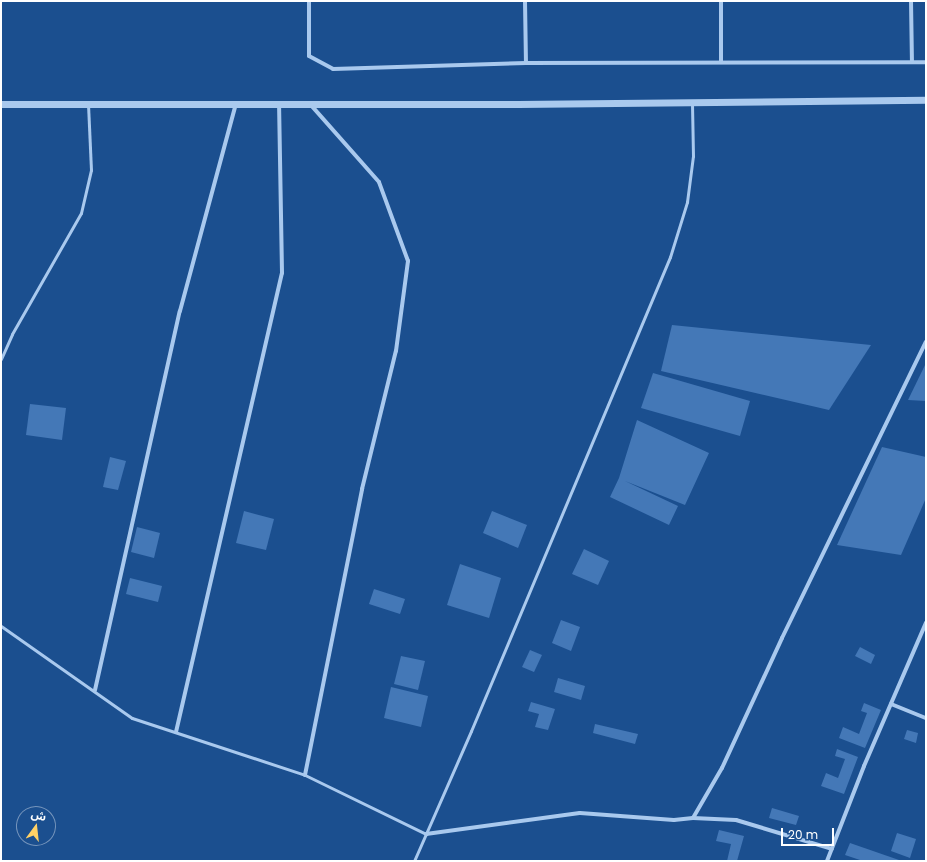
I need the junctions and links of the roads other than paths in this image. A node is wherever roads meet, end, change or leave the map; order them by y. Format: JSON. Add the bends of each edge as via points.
{"nodes":[{"id":1,"x":309,"y":1,"type":"edge"},
{"id":2,"x":525,"y":1,"type":"edge"},
{"id":3,"x":721,"y":1,"type":"edge"},
{"id":4,"x":912,"y":1,"type":"edge"},
{"id":5,"x":721,"y":62,"type":"junction"},
{"id":6,"x":912,"y":62,"type":"junction"},
{"id":7,"x":926,"y":62,"type":"edge"},
{"id":8,"x":526,"y":63,"type":"junction"},
{"id":9,"x":926,"y":100,"type":"edge"},
{"id":10,"x":692,"y":102,"type":"junction"},
{"id":11,"x":279,"y":103,"type":"junction"},
{"id":12,"x":310,"y":103,"type":"junction"},
{"id":13,"x":1,"y":104,"type":"edge"},
{"id":14,"x":88,"y":104,"type":"junction"},
{"id":15,"x":236,"y":104,"type":"junction"},
{"id":16,"x":926,"y":342,"type":"edge"},
{"id":17,"x":2,"y":354,"type":"edge"},
{"id":18,"x":1,"y":359,"type":"edge"},
{"id":19,"x":926,"y":623,"type":"edge"},
{"id":20,"x":1,"y":626,"type":"edge"},
{"id":21,"x":95,"y":690,"type":"junction"},
{"id":22,"x":891,"y":704,"type":"junction"},
{"id":23,"x":926,"y":718,"type":"edge"},
{"id":24,"x":176,"y":732,"type":"junction"},
{"id":25,"x":305,"y":775,"type":"junction"},
{"id":26,"x":693,"y":818,"type":"junction"},
{"id":27,"x":426,"y":834,"type":"junction"},
{"id":28,"x":832,"y":849,"type":"junction"},
{"id":29,"x":414,"y":861,"type":"edge"},
{"id":30,"x":827,"y":861,"type":"edge"}],
"edges":[{"from":1,"to":8,"type":"street","via":[[310,56],[333,69]]},
{"from":2,"to":8,"type":"street"},
{"from":3,"to":5,"type":"street"},
{"from":4,"to":6,"type":"street"},
{"from":5,"to":6,"type":"street"},
{"from":5,"to":8,"type":"street"},
{"from":6,"to":7,"type":"street"},
{"from":9,"to":10,"type":"street"},
{"from":10,"to":12,"type":"street"},
{"from":10,"to":27,"type":"lane","via":[[693,156],[687,202],[670,258]]},
{"from":11,"to":12,"type":"street"},
{"from":11,"to":15,"type":"street"},
{"from":11,"to":24,"type":"street","via":[[282,273]]},
{"from":12,"to":25,"type":"street","via":[[379,182],[408,261],[396,351],[362,489]]},
{"from":13,"to":14,"type":"street"},
{"from":14,"to":15,"type":"street"},
{"from":14,"to":17,"type":"lane","via":[[90,170],[81,213]]},
{"from":15,"to":21,"type":"street","via":[[180,311]]},
{"from":16,"to":26,"type":"street","via":[[782,638],[722,768]]},
{"from":17,"to":18,"type":"lane"},
{"from":19,"to":22,"type":"street"},
{"from":20,"to":21,"type":"lane"},
{"from":21,"to":24,"type":"lane","via":[[132,718]]},
{"from":22,"to":23,"type":"street"},
{"from":22,"to":28,"type":"street"},
{"from":24,"to":25,"type":"lane"},
{"from":25,"to":27,"type":"lane"},
{"from":26,"to":27,"type":"street","via":[[674,820],[580,813]]},
{"from":26,"to":28,"type":"street","via":[[736,820]]},
{"from":27,"to":29,"type":"lane"},
{"from":28,"to":30,"type":"street"}]}
